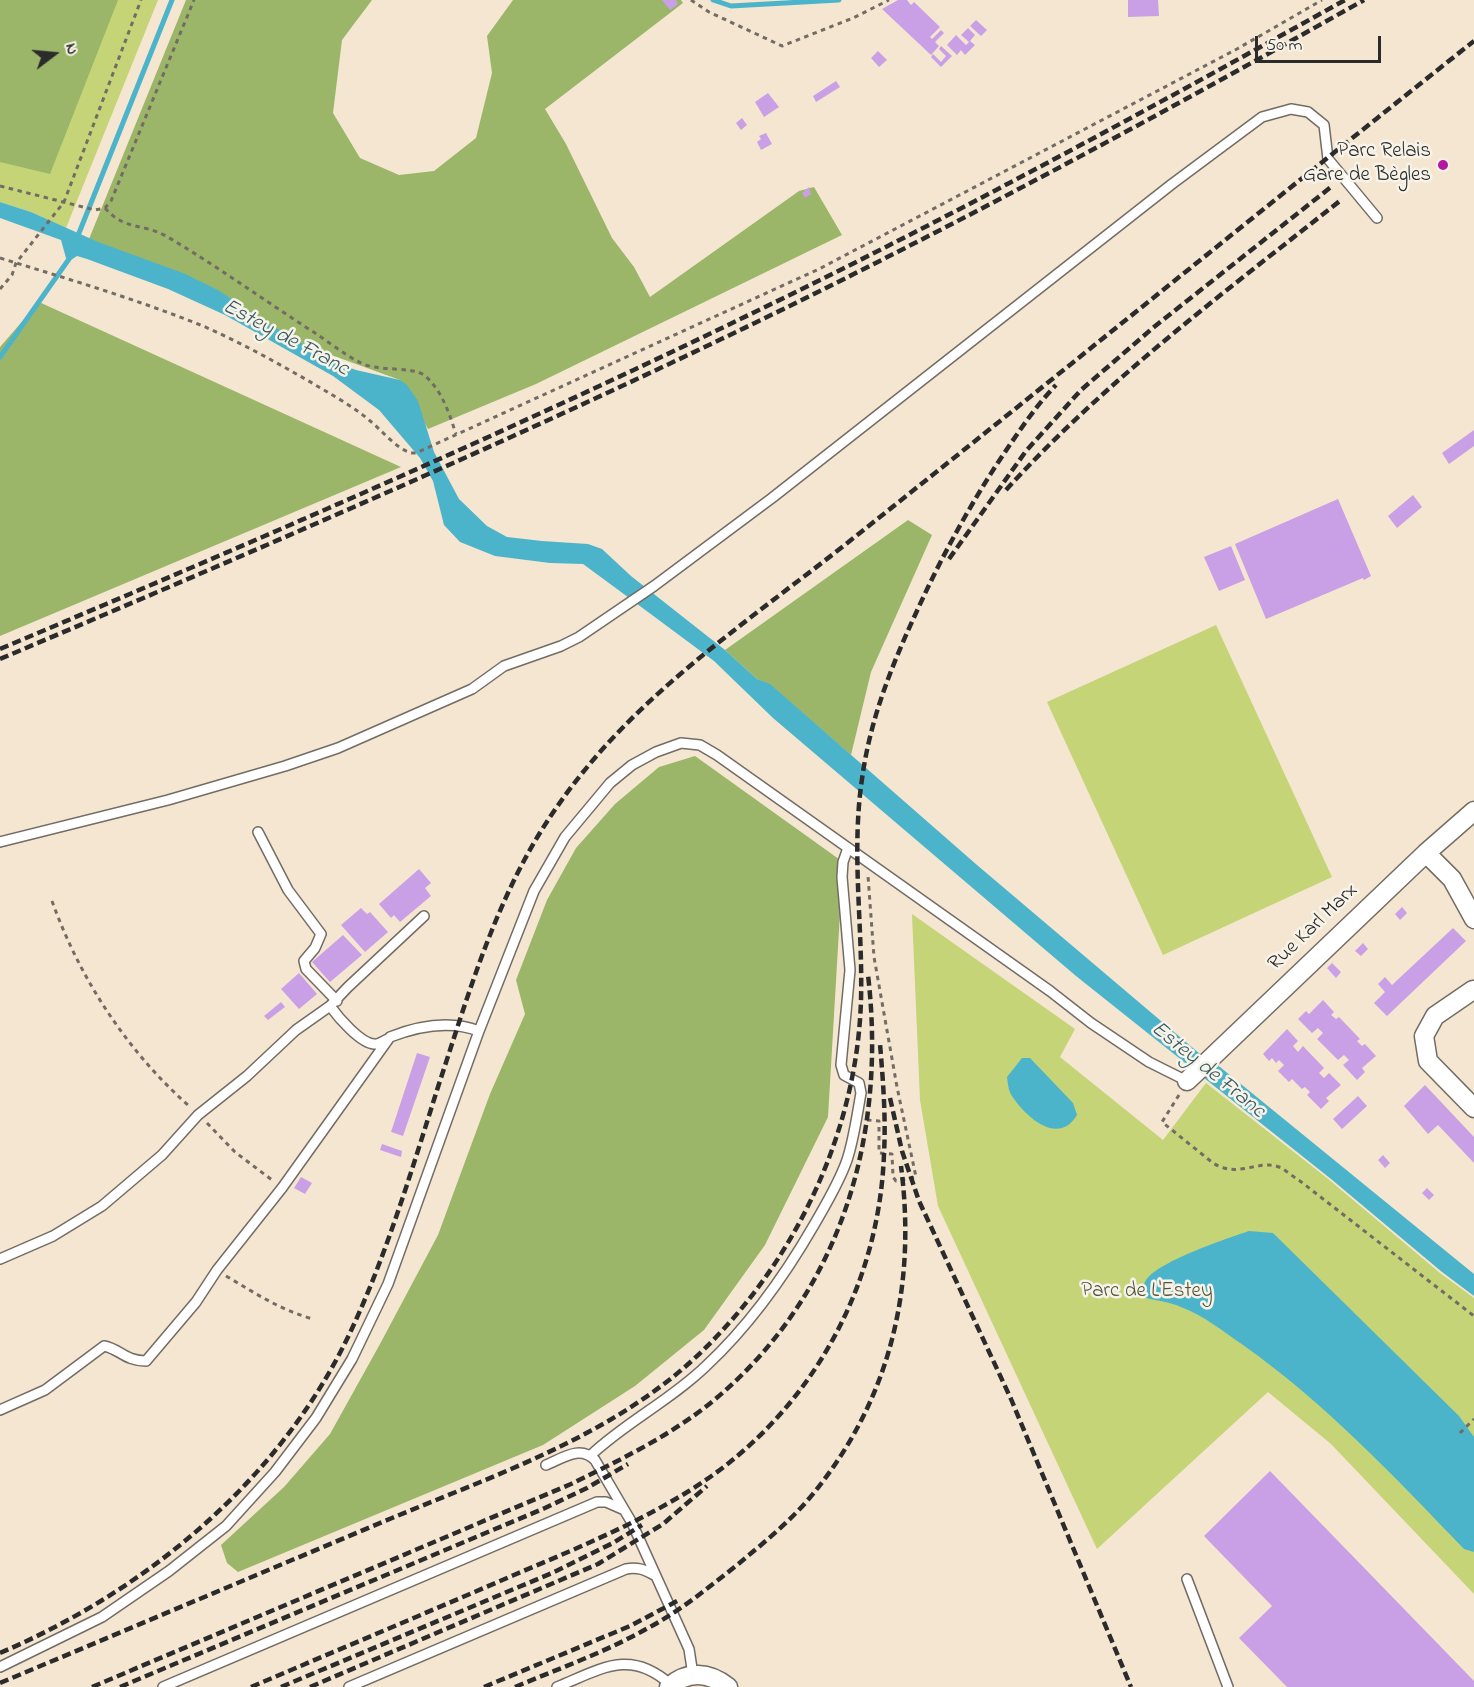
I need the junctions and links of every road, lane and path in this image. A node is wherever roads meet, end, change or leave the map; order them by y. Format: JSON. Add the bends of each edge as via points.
{"nodes":[{"id":1,"x":141,"y":0,"type":"edge"},
{"id":2,"x":194,"y":0,"type":"edge"},
{"id":3,"x":691,"y":0,"type":"edge"},
{"id":4,"x":889,"y":0,"type":"edge"},
{"id":5,"x":1322,"y":0,"type":"edge"},
{"id":6,"x":0,"y":186,"type":"edge"},
{"id":7,"x":64,"y":202,"type":"junction"},
{"id":8,"x":105,"y":208,"type":"junction"},
{"id":9,"x":1377,"y":218,"type":"dead end"},
{"id":10,"x":0,"y":258,"type":"edge"},
{"id":11,"x":16,"y":263,"type":"junction"},
{"id":12,"x":0,"y":289,"type":"edge"},
{"id":13,"x":456,"y":434,"type":"junction"},
{"id":14,"x":1474,"y":811,"type":"edge"},
{"id":15,"x":258,"y":832,"type":"dead end"},
{"id":16,"x":0,"y":842,"type":"edge"},
{"id":17,"x":848,"y":848,"type":"junction"},
{"id":18,"x":1426,"y":853,"type":"junction"},
{"id":19,"x":868,"y":862,"type":"junction"},
{"id":20,"x":52,"y":901,"type":"dead end"},
{"id":21,"x":424,"y":916,"type":"dead end"},
{"id":22,"x":1474,"y":919,"type":"edge"},
{"id":23,"x":1474,"y":990,"type":"edge"},
{"id":24,"x":334,"y":1004,"type":"junction"},
{"id":25,"x":479,"y":1031,"type":"junction"},
{"id":26,"x":390,"y":1037,"type":"junction"},
{"id":27,"x":1192,"y":1077,"type":"junction"},
{"id":28,"x":1474,"y":1108,"type":"edge"},
{"id":29,"x":198,"y":1114,"type":"junction"},
{"id":30,"x":856,"y":1118,"type":"junction"},
{"id":31,"x":282,"y":1188,"type":"junction"},
{"id":32,"x":0,"y":1259,"type":"edge"},
{"id":33,"x":217,"y":1270,"type":"junction"},
{"id":34,"x":1474,"y":1316,"type":"edge"},
{"id":35,"x":313,"y":1319,"type":"dead end"},
{"id":36,"x":0,"y":1410,"type":"edge"},
{"id":37,"x":1474,"y":1419,"type":"edge"},
{"id":38,"x":1460,"y":1433,"type":"dead end"},
{"id":39,"x":591,"y":1455,"type":"junction"},
{"id":40,"x":546,"y":1465,"type":"dead end"},
{"id":41,"x":622,"y":1509,"type":"junction"},
{"id":42,"x":654,"y":1575,"type":"junction"},
{"id":43,"x":1187,"y":1579,"type":"dead end"},
{"id":44,"x":0,"y":1667,"type":"edge"},
{"id":45,"x":693,"y":1675,"type":"junction"},
{"id":46,"x":670,"y":1686,"type":"edge"},
{"id":47,"x":163,"y":1687,"type":"edge"},
{"id":48,"x":349,"y":1687,"type":"edge"},
{"id":49,"x":557,"y":1687,"type":"edge"},
{"id":50,"x":728,"y":1687,"type":"edge"},
{"id":51,"x":1228,"y":1687,"type":"edge"}],
"edges":[{"from":1,"to":7,"type":"path"},
{"from":2,"to":8,"type":"path"},
{"from":3,"to":4,"type":"path","via":[[782,46]]},
{"from":5,"to":13,"type":"path","via":[[819,269]]},
{"from":6,"to":7,"type":"path"},
{"from":7,"to":8,"type":"path","via":[[95,210]]},
{"from":7,"to":11,"type":"path"},
{"from":8,"to":13,"type":"path","via":[[125,224],[161,233],[211,262],[363,364],[422,374],[442,396]]},
{"from":9,"to":16,"type":"lane","via":[[1328,159],[1323,126],[1308,112],[1291,109],[1262,117],[772,498],[579,638],[504,666],[472,688],[327,752],[168,800]]},
{"from":10,"to":11,"type":"path"},
{"from":11,"to":12,"type":"path"},
{"from":11,"to":13,"type":"path","via":[[205,327],[289,369],[369,420],[411,454]]},
{"from":14,"to":18,"type":"street","name":"Rue Karl Marx"},
{"from":15,"to":24,"type":"lane","via":[[288,890],[321,934],[304,961]]},
{"from":17,"to":19,"type":"lane"},
{"from":17,"to":25,"type":"lane","via":[[700,745],[681,743],[656,752],[610,783],[565,837],[534,891]]},
{"from":17,"to":30,"type":"lane","via":[[842,877],[850,970],[841,1065],[844,1075],[861,1087]]},
{"from":18,"to":22,"type":"street","via":[[1452,879]]},
{"from":18,"to":27,"type":"street","name":"Rue Karl Marx"},
{"from":19,"to":27,"type":"lane","via":[[1149,1062]]},
{"from":19,"to":30,"type":"path","via":[[874,957],[916,1177],[896,1181],[892,1154],[879,1153],[879,1121]]},
{"from":20,"to":29,"type":"path","via":[[78,963],[115,1023],[165,1084]]},
{"from":21,"to":24,"type":"lane"},
{"from":23,"to":28,"type":"street","via":[[1436,1016],[1424,1036],[1428,1061]]},
{"from":24,"to":26,"type":"lane","via":[[343,1023],[369,1042],[379,1043]]},
{"from":24,"to":29,"type":"lane","via":[[296,1030],[247,1076]]},
{"from":25,"to":26,"type":"lane","via":[[449,1024]]},
{"from":25,"to":44,"type":"lane","via":[[388,1284],[352,1359],[275,1472],[226,1526],[169,1571],[102,1617]]},
{"from":26,"to":31,"type":"lane"},
{"from":27,"to":34,"type":"path","via":[[1162,1122],[1220,1168],[1279,1167]]},
{"from":29,"to":31,"type":"path","via":[[235,1152]]},
{"from":29,"to":32,"type":"lane","via":[[162,1155],[102,1206],[53,1236]]},
{"from":30,"to":39,"type":"lane","via":[[847,1160],[828,1200],[754,1315],[706,1367]]},
{"from":31,"to":33,"type":"lane"},
{"from":33,"to":35,"type":"path","via":[[271,1303]]},
{"from":33,"to":36,"type":"lane","via":[[196,1302],[146,1361],[130,1360],[104,1346],[45,1390]]},
{"from":37,"to":38,"type":"path"},
{"from":39,"to":40,"type":"lane","via":[[580,1451]]},
{"from":39,"to":41,"type":"lane"},
{"from":41,"to":42,"type":"lane"},
{"from":41,"to":47,"type":"lane","via":[[597,1502]]},
{"from":42,"to":45,"type":"lane","via":[[689,1649]]},
{"from":42,"to":48,"type":"lane","via":[[645,1569],[626,1569]]},
{"from":43,"to":51,"type":"lane"},
{"from":45,"to":46,"type":"street"},
{"from":45,"to":50,"type":"street","via":[[706,1675]]},
{"from":46,"to":49,"type":"lane","via":[[643,1666],[619,1664]]}]}
